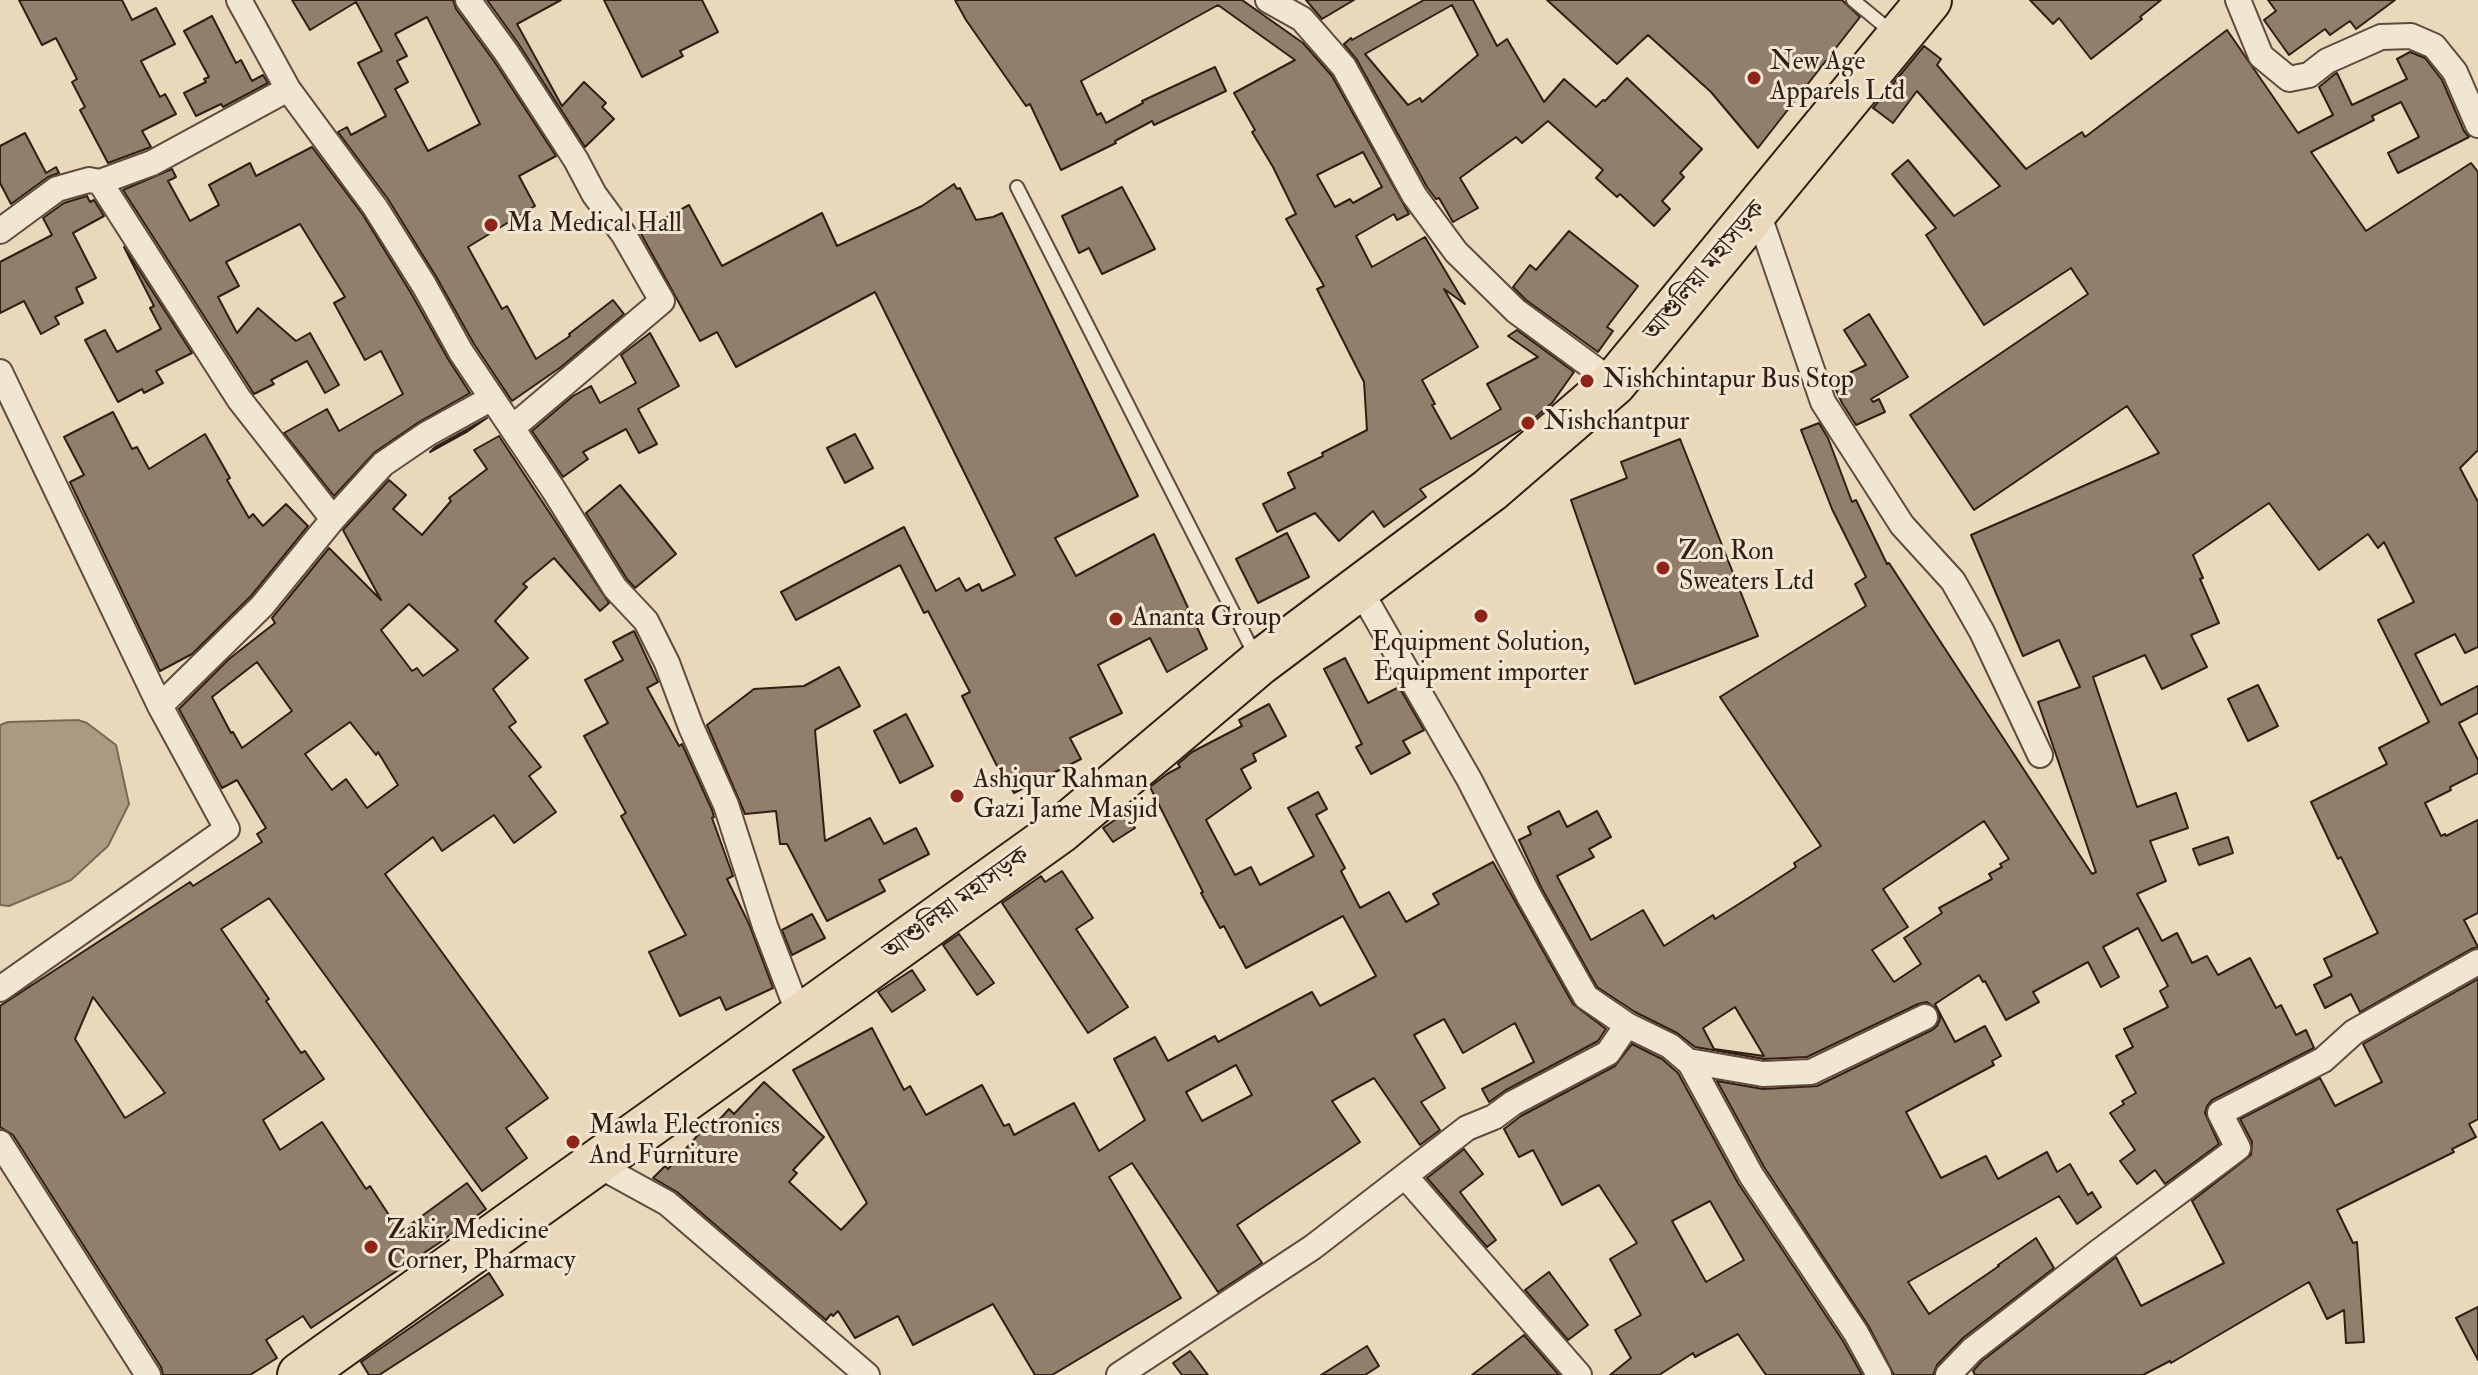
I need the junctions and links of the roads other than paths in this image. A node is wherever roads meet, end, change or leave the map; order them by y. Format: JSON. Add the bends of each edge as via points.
{"nodes":[{"id":1,"x":239,"y":0,"type":"edge"},
{"id":2,"x":468,"y":0,"type":"edge"},
{"id":3,"x":1268,"y":0,"type":"edge"},
{"id":4,"x":1853,"y":0,"type":"edge"},
{"id":5,"x":1929,"y":0,"type":"edge"},
{"id":6,"x":2238,"y":0,"type":"edge"},
{"id":7,"x":1898,"y":38,"type":"junction"},
{"id":8,"x":288,"y":89,"type":"junction"},
{"id":9,"x":2478,"y":125,"type":"edge"},
{"id":10,"x":100,"y":182,"type":"junction"},
{"id":11,"x":1017,"y":187,"type":"dead end"},
{"id":12,"x":1757,"y":210,"type":"junction"},
{"id":13,"x":0,"y":231,"type":"edge"},
{"id":14,"x":1,"y":371,"type":"edge"},
{"id":15,"x":1614,"y":383,"type":"junction"},
{"id":16,"x":492,"y":398,"type":"junction"},
{"id":17,"x":512,"y":428,"type":"junction"},
{"id":18,"x":333,"y":519,"type":"junction"},
{"id":19,"x":1359,"y":588,"type":"junction"},
{"id":20,"x":1259,"y":663,"type":"junction"},
{"id":21,"x":160,"y":706,"type":"junction"},
{"id":22,"x":2040,"y":755,"type":"dead end"},
{"id":23,"x":2478,"y":962,"type":"edge"},
{"id":24,"x":0,"y":989,"type":"edge"},
{"id":25,"x":800,"y":1017,"type":"junction"},
{"id":26,"x":1925,"y":1017,"type":"dead end"},
{"id":27,"x":1627,"y":1025,"type":"junction"},
{"id":28,"x":1690,"y":1063,"type":"junction"},
{"id":29,"x":0,"y":1143,"type":"edge"},
{"id":30,"x":596,"y":1164,"type":"junction"},
{"id":31,"x":1405,"y":1176,"type":"junction"},
{"id":32,"x":148,"y":1375,"type":"edge"},
{"id":33,"x":300,"y":1375,"type":"edge"},
{"id":34,"x":867,"y":1375,"type":"edge"},
{"id":35,"x":1119,"y":1375,"type":"edge"},
{"id":36,"x":1579,"y":1375,"type":"edge"},
{"id":37,"x":1879,"y":1375,"type":"edge"},
{"id":38,"x":1948,"y":1375,"type":"edge"}],
"edges":[{"from":1,"to":8,"type":"street"},
{"from":2,"to":17,"type":"street","via":[[576,160],[662,301]]},
{"from":3,"to":15,"type":"street","via":[[1302,19],[1344,67],[1414,195],[1456,252],[1516,311]]},
{"from":4,"to":7,"type":"lane"},
{"from":5,"to":7,"type":"highway","name":"আশুলিয়া মহাসড়ক"},
{"from":6,"to":9,"type":"street","via":[[2261,56],[2289,79],[2309,75],[2381,37],[2411,36],[2434,46],[2455,72]]},
{"from":7,"to":12,"type":"highway","name":"আশুলিয়া মহাসড়ক"},
{"from":8,"to":10,"type":"street","via":[[152,163]]},
{"from":8,"to":16,"type":"street","via":[[375,207]]},
{"from":10,"to":13,"type":"street","via":[[57,189]]},
{"from":10,"to":18,"type":"street","via":[[239,399]]},
{"from":11,"to":20,"type":"lane"},
{"from":12,"to":15,"type":"highway","name":"আশুলিয়া মহাসড়ক"},
{"from":12,"to":22,"type":"street","via":[[1823,402],[1902,525],[1953,581]]},
{"from":14,"to":21,"type":"street"},
{"from":15,"to":19,"type":"highway","name":"আশুলিয়া মহাসড়ক","via":[[1490,490]]},
{"from":16,"to":17,"type":"street"},
{"from":16,"to":18,"type":"street","via":[[383,464]]},
{"from":17,"to":25,"type":"street","via":[[615,588],[653,635],[726,805]]},
{"from":18,"to":21,"type":"street","via":[[262,606]]},
{"from":19,"to":20,"type":"highway","name":"আশুলিয়া মহাসড়ক"},
{"from":19,"to":27,"type":"street","via":[[1586,997]]},
{"from":20,"to":25,"type":"highway","name":"আশুলিয়া মহাসড়ক","via":[[1061,830]]},
{"from":21,"to":24,"type":"street","via":[[227,829]]},
{"from":23,"to":38,"type":"street","via":[[2354,1032],[2323,1060],[2220,1113],[2238,1148],[1972,1350]]},
{"from":25,"to":30,"type":"highway","name":"আশুলিয়া মহাসড়ক"},
{"from":26,"to":28,"type":"street","via":[[1811,1072],[1763,1074]]},
{"from":27,"to":28,"type":"street","via":[[1670,1046]]},
{"from":27,"to":31,"type":"street","via":[[1608,1053],[1467,1128]]},
{"from":28,"to":37,"type":"street","via":[[1751,1175]]},
{"from":29,"to":32,"type":"street"},
{"from":30,"to":33,"type":"highway","name":"আশুলিয়া মহাসড়ক"},
{"from":30,"to":34,"type":"street","via":[[667,1203]]},
{"from":31,"to":35,"type":"street","via":[[1313,1247]]},
{"from":31,"to":36,"type":"street"}]}
